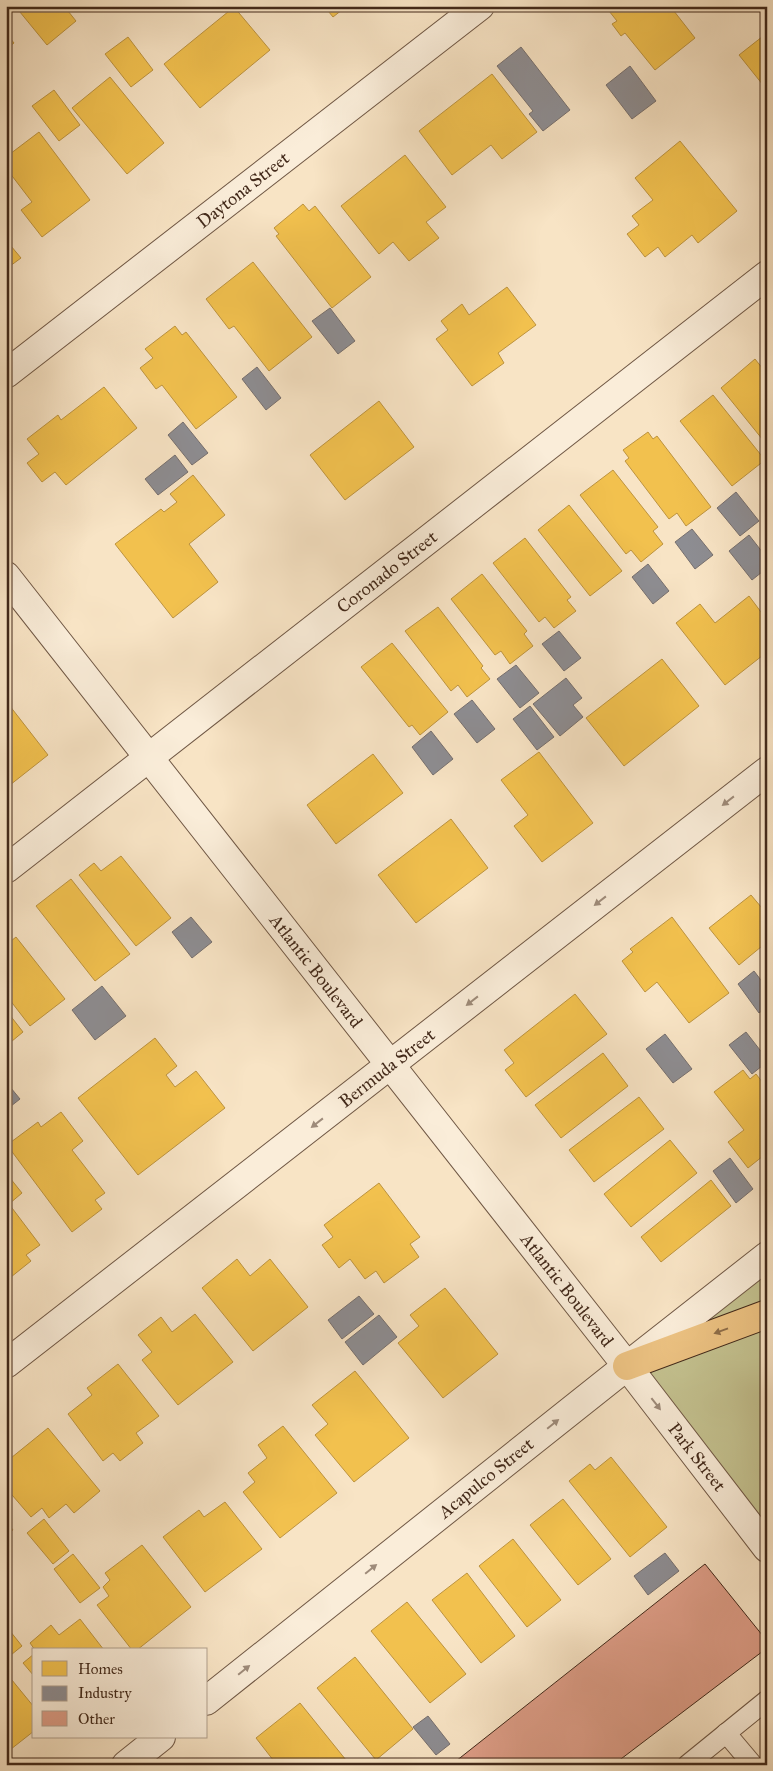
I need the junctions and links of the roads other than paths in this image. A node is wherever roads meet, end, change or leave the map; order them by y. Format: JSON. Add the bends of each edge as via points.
{"nodes":[{"id":1,"x":480,"y":6,"type":"edge"},
{"id":2,"x":767,"y":275,"type":"edge"},
{"id":3,"x":6,"y":374,"type":"edge"},
{"id":4,"x":6,"y":576,"type":"edge"},
{"id":5,"x":149,"y":758,"type":"junction"},
{"id":6,"x":767,"y":771,"type":"edge"},
{"id":7,"x":6,"y":869,"type":"edge"},
{"id":8,"x":390,"y":1065,"type":"junction"},
{"id":9,"x":767,"y":1256,"type":"edge"},
{"id":10,"x":767,"y":1314,"type":"edge"},
{"id":11,"x":6,"y":1364,"type":"edge"},
{"id":12,"x":627,"y":1366,"type":"junction"},
{"id":13,"x":767,"y":1548,"type":"edge"},
{"id":14,"x":208,"y":1699,"type":"edge"},
{"id":15,"x":767,"y":1700,"type":"edge"},
{"id":16,"x":726,"y":1733,"type":"junction"},
{"id":17,"x":160,"y":1738,"type":"edge"},
{"id":18,"x":126,"y":1765,"type":"edge"},
{"id":19,"x":687,"y":1765,"type":"edge"},
{"id":20,"x":752,"y":1765,"type":"edge"}],
"edges":[{"from":1,"to":3,"type":"street","name":"Daytona Street"},
{"from":2,"to":5,"type":"street","name":"Coronado Street"},
{"from":4,"to":5,"type":"street","name":"Atlantic Boulevard"},
{"from":5,"to":7,"type":"street","name":"Coronado Street"},
{"from":5,"to":8,"type":"street","name":"Atlantic Boulevard"},
{"from":6,"to":8,"type":"street","name":"Bermuda Street","one_way":true},
{"from":8,"to":11,"type":"street","name":"Bermuda Street","one_way":true},
{"from":8,"to":12,"type":"street","name":"Atlantic Boulevard"},
{"from":9,"to":12,"type":"street","name":"Acapulco Street"},
{"from":10,"to":12,"type":"highway","one_way":true},
{"from":12,"to":13,"type":"street","name":"Park Street","one_way":true},
{"from":14,"to":12,"type":"street","name":"Acapulco Street","one_way":true},
{"from":15,"to":16,"type":"lane"},
{"from":16,"to":19,"type":"lane"},
{"from":16,"to":20,"type":"lane"},
{"from":17,"to":18,"type":"street"}]}
